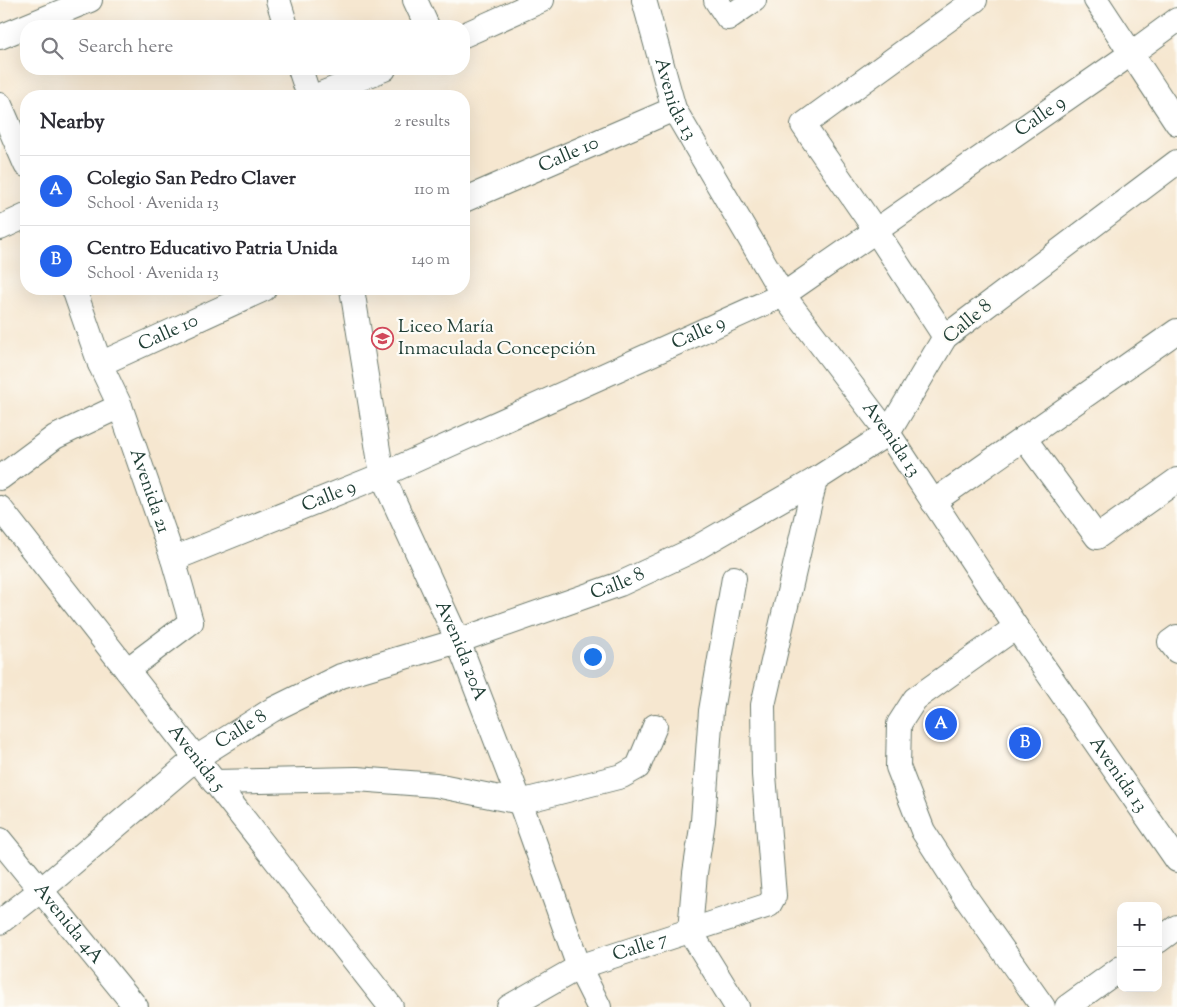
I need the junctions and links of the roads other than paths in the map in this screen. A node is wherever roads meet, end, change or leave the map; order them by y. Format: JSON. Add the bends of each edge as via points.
{"nodes":[{"id":1,"x":90,"y":0,"type":"edge"},
{"id":2,"x":278,"y":0,"type":"edge"},
{"id":3,"x":415,"y":0,"type":"edge"},
{"id":4,"x":542,"y":0,"type":"edge"},
{"id":5,"x":644,"y":0,"type":"edge"},
{"id":6,"x":716,"y":0,"type":"edge"},
{"id":7,"x":754,"y":0,"type":"edge"},
{"id":8,"x":975,"y":0,"type":"edge"},
{"id":9,"x":1096,"y":0,"type":"edge"},
{"id":10,"x":41,"y":20,"type":"edge"},
{"id":11,"x":284,"y":20,"type":"edge"},
{"id":12,"x":424,"y":20,"type":"edge"},
{"id":13,"x":1177,"y":20,"type":"edge"},
{"id":14,"x":20,"y":29,"type":"edge"},
{"id":15,"x":470,"y":32,"type":"edge"},
{"id":16,"x":0,"y":37,"type":"edge"},
{"id":17,"x":1132,"y":53,"type":"junction"},
{"id":18,"x":302,"y":75,"type":"edge"},
{"id":19,"x":369,"y":75,"type":"edge"},
{"id":20,"x":307,"y":90,"type":"edge"},
{"id":21,"x":331,"y":90,"type":"edge"},
{"id":22,"x":0,"y":105,"type":"edge"},
{"id":23,"x":674,"y":109,"type":"junction"},
{"id":24,"x":1177,"y":123,"type":"edge"},
{"id":25,"x":20,"y":151,"type":"edge"},
{"id":26,"x":1177,"y":162,"type":"edge"},
{"id":27,"x":470,"y":197,"type":"edge"},
{"id":28,"x":20,"y":219,"type":"edge"},
{"id":29,"x":0,"y":228,"type":"edge"},
{"id":30,"x":876,"y":231,"type":"junction"},
{"id":31,"x":76,"y":295,"type":"edge"},
{"id":32,"x":235,"y":295,"type":"edge"},
{"id":33,"x":353,"y":295,"type":"edge"},
{"id":34,"x":783,"y":295,"type":"junction"},
{"id":35,"x":221,"y":298,"type":"edge"},
{"id":36,"x":1177,"y":331,"type":"edge"},
{"id":37,"x":945,"y":337,"type":"junction"},
{"id":38,"x":100,"y":364,"type":"junction"},
{"id":39,"x":120,"y":406,"type":"junction"},
{"id":40,"x":888,"y":433,"type":"junction"},
{"id":41,"x":1024,"y":438,"type":"junction"},
{"id":42,"x":382,"y":475,"type":"junction"},
{"id":43,"x":0,"y":478,"type":"edge"},
{"id":44,"x":815,"y":480,"type":"junction"},
{"id":45,"x":1177,"y":480,"type":"edge"},
{"id":46,"x":933,"y":502,"type":"junction"},
{"id":47,"x":0,"y":508,"type":"edge"},
{"id":48,"x":173,"y":559,"type":"junction"},
{"id":49,"x":734,"y":578,"type":"dead end"},
{"id":50,"x":1016,"y":628,"type":"junction"},
{"id":51,"x":1177,"y":637,"type":"edge"},
{"id":52,"x":458,"y":640,"type":"junction"},
{"id":53,"x":1177,"y":651,"type":"edge"},
{"id":54,"x":127,"y":670,"type":"junction"},
{"id":55,"x":655,"y":726,"type":"dead end"},
{"id":56,"x":196,"y":758,"type":"junction"},
{"id":57,"x":214,"y":782,"type":"junction"},
{"id":58,"x":520,"y":802,"type":"junction"},
{"id":59,"x":0,"y":840,"type":"edge"},
{"id":60,"x":1177,"y":860,"type":"edge"},
{"id":61,"x":41,"y":890,"type":"junction"},
{"id":62,"x":0,"y":922,"type":"edge"},
{"id":63,"x":1177,"y":927,"type":"edge"},
{"id":64,"x":690,"y":931,"type":"junction"},
{"id":65,"x":1162,"y":938,"type":"edge"},
{"id":66,"x":579,"y":967,"type":"junction"},
{"id":67,"x":1117,"y":971,"type":"edge"},
{"id":68,"x":136,"y":1007,"type":"edge"},
{"id":69,"x":391,"y":1007,"type":"edge"},
{"id":70,"x":509,"y":1007,"type":"edge"},
{"id":71,"x":599,"y":1007,"type":"edge"},
{"id":72,"x":737,"y":1007,"type":"edge"},
{"id":73,"x":1044,"y":1007,"type":"edge"},
{"id":74,"x":1067,"y":1007,"type":"edge"}],
"edges":[{"from":1,"to":10,"type":"street"},
{"from":2,"to":11,"type":"street"},
{"from":3,"to":12,"type":"street"},
{"from":4,"to":15,"type":"street"},
{"from":5,"to":23,"type":"street","name":"Avenida 13"},
{"from":6,"to":7,"type":"street","via":[[728,18]]},
{"from":8,"to":30,"type":"street","via":[[803,125]]},
{"from":9,"to":17,"type":"street"},
{"from":13,"to":17,"type":"street","name":"Calle 9"},
{"from":14,"to":16,"type":"street"},
{"from":17,"to":24,"type":"street"},
{"from":17,"to":30,"type":"street","name":"Calle 9"},
{"from":18,"to":20,"type":"street"},
{"from":19,"to":21,"type":"street"},
{"from":22,"to":25,"type":"street"},
{"from":23,"to":27,"type":"street","name":"Calle 10"},
{"from":23,"to":34,"type":"street","name":"Avenida 13"},
{"from":26,"to":37,"type":"street","name":"Calle 8"},
{"from":28,"to":29,"type":"street"},
{"from":30,"to":34,"type":"street","name":"Calle 9"},
{"from":30,"to":37,"type":"street"},
{"from":31,"to":38,"type":"street","name":"Avenida 21"},
{"from":32,"to":35,"type":"street","name":"Calle 10"},
{"from":33,"to":42,"type":"street","name":"Avenida 20A"},
{"from":34,"to":40,"type":"street","name":"Avenida 13"},
{"from":34,"to":42,"type":"street","name":"Calle 9"},
{"from":35,"to":38,"type":"street","name":"Calle 10"},
{"from":36,"to":41,"type":"street"},
{"from":37,"to":40,"type":"street","name":"Calle 8"},
{"from":38,"to":39,"type":"street","name":"Avenida 21"},
{"from":39,"to":43,"type":"street","via":[[55,437]]},
{"from":39,"to":48,"type":"street","name":"Avenida 21"},
{"from":40,"to":44,"type":"street","name":"Calle 8"},
{"from":40,"to":46,"type":"street","name":"Avenida 13"},
{"from":41,"to":45,"type":"street","via":[[1096,536]]},
{"from":41,"to":46,"type":"street"},
{"from":42,"to":48,"type":"street","name":"Calle 9"},
{"from":42,"to":52,"type":"street","name":"Avenida 20A"},
{"from":44,"to":52,"type":"street","name":"Calle 8","via":[[691,551],[620,584]]},
{"from":44,"to":64,"type":"street","name":"Calle 7","via":[[763,705],[764,775],[774,896],[769,905]]},
{"from":46,"to":50,"type":"street","name":"Avenida 13"},
{"from":47,"to":54,"type":"street","name":"Avenida 5"},
{"from":48,"to":54,"type":"street","name":"Avenida 21","via":[[191,622]]},
{"from":49,"to":64,"type":"street","via":[[711,712]]},
{"from":50,"to":60,"type":"street","name":"Avenida 13"},
{"from":50,"to":73,"type":"street","via":[[916,699],[898,724],[898,767],[923,831]]},
{"from":51,"to":53,"type":"street","via":[[1170,642]]},
{"from":52,"to":56,"type":"street","name":"Calle 8","via":[[341,676],[272,710]]},
{"from":52,"to":58,"type":"street","name":"Avenida 20A"},
{"from":54,"to":56,"type":"street","name":"Avenida 5"},
{"from":55,"to":58,"type":"street","via":[[638,767],[622,776]]},
{"from":56,"to":57,"type":"street","name":"Avenida 5"},
{"from":56,"to":61,"type":"street","name":"Calle 8"},
{"from":57,"to":58,"type":"street","via":[[357,779],[436,785]]},
{"from":57,"to":69,"type":"street","name":"Avenida 5"},
{"from":58,"to":66,"type":"street","name":"Avenida 20A"},
{"from":59,"to":61,"type":"street","name":"Avenida 4A"},
{"from":61,"to":62,"type":"street","name":"Calle 8"},
{"from":61,"to":68,"type":"street","name":"Avenida 4A"},
{"from":63,"to":65,"type":"street"},
{"from":64,"to":66,"type":"street","name":"Calle 7"},
{"from":64,"to":72,"type":"street"},
{"from":66,"to":70,"type":"street","name":"Calle 7"},
{"from":66,"to":71,"type":"street","name":"Avenida 20A"},
{"from":67,"to":74,"type":"street"}]}
